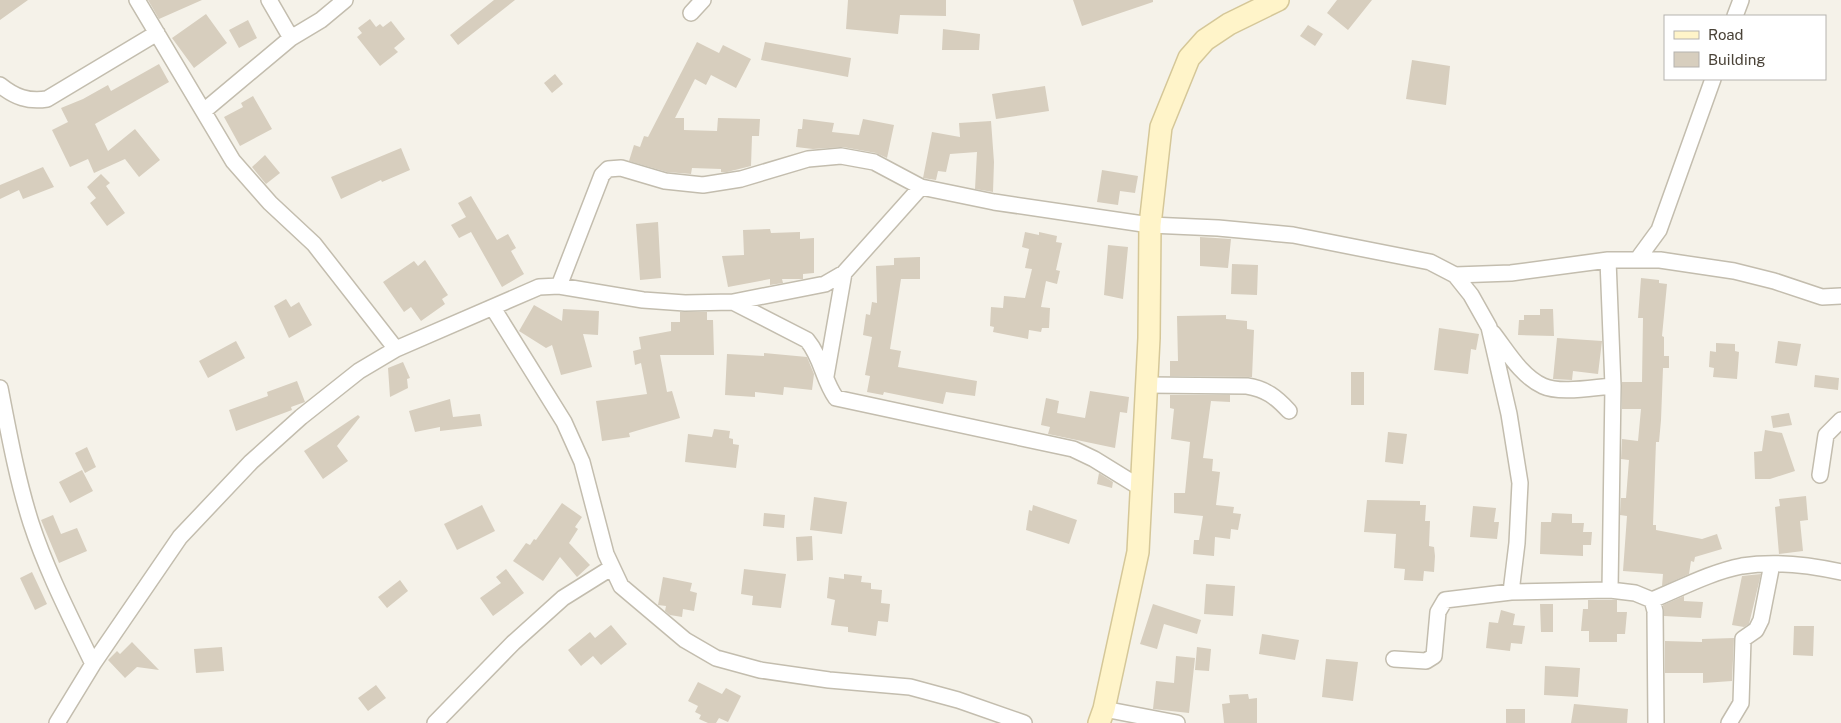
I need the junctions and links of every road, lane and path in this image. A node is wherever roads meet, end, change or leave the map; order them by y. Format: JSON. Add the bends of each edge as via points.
{"nodes":[{"id":1,"x":137,"y":0,"type":"edge"},
{"id":2,"x":269,"y":0,"type":"edge"},
{"id":3,"x":345,"y":0,"type":"edge"},
{"id":4,"x":703,"y":0,"type":"edge"},
{"id":5,"x":1278,"y":0,"type":"edge"},
{"id":6,"x":1741,"y":0,"type":"edge"},
{"id":7,"x":691,"y":13,"type":"dead end"},
{"id":8,"x":1735,"y":15,"type":"edge"},
{"id":9,"x":157,"y":34,"type":"junction"},
{"id":10,"x":291,"y":38,"type":"junction"},
{"id":11,"x":1713,"y":80,"type":"edge"},
{"id":12,"x":0,"y":86,"type":"edge"},
{"id":13,"x":205,"y":110,"type":"junction"},
{"id":14,"x":921,"y":187,"type":"junction"},
{"id":15,"x":1150,"y":225,"type":"junction"},
{"id":16,"x":1608,"y":260,"type":"junction"},
{"id":17,"x":1637,"y":260,"type":"junction"},
{"id":18,"x":844,"y":273,"type":"junction"},
{"id":19,"x":1455,"y":275,"type":"junction"},
{"id":20,"x":559,"y":286,"type":"junction"},
{"id":21,"x":1841,"y":296,"type":"edge"},
{"id":22,"x":733,"y":302,"type":"junction"},
{"id":23,"x":493,"y":308,"type":"junction"},
{"id":24,"x":1489,"y":328,"type":"junction"},
{"id":25,"x":396,"y":349,"type":"junction"},
{"id":26,"x":826,"y":376,"type":"junction"},
{"id":27,"x":1147,"y":385,"type":"junction"},
{"id":28,"x":1613,"y":386,"type":"junction"},
{"id":29,"x":0,"y":388,"type":"edge"},
{"id":30,"x":1289,"y":411,"type":"dead end"},
{"id":31,"x":1841,"y":420,"type":"edge"},
{"id":32,"x":1820,"y":475,"type":"dead end"},
{"id":33,"x":1141,"y":488,"type":"junction"},
{"id":34,"x":1772,"y":564,"type":"junction"},
{"id":35,"x":611,"y":568,"type":"junction"},
{"id":36,"x":1841,"y":572,"type":"edge"},
{"id":37,"x":1610,"y":590,"type":"junction"},
{"id":38,"x":1512,"y":592,"type":"junction"},
{"id":39,"x":1652,"y":600,"type":"junction"},
{"id":40,"x":1394,"y":659,"type":"dead end"},
{"id":41,"x":93,"y":664,"type":"junction"},
{"id":42,"x":1101,"y":716,"type":"edge"},
{"id":43,"x":57,"y":723,"type":"edge"},
{"id":44,"x":436,"y":723,"type":"edge"},
{"id":45,"x":1024,"y":723,"type":"edge"},
{"id":46,"x":1177,"y":723,"type":"edge"},
{"id":47,"x":1656,"y":723,"type":"edge"},
{"id":48,"x":1729,"y":723,"type":"edge"}],
"edges":[{"from":1,"to":9,"type":"street"},
{"from":2,"to":10,"type":"street"},
{"from":3,"to":10,"type":"street","via":[[321,20]]},
{"from":4,"to":7,"type":"street"},
{"from":5,"to":15,"type":"street","via":[[1204,40],[1189,58],[1161,127]]},
{"from":6,"to":8,"type":"street"},
{"from":9,"to":12,"type":"street","via":[[47,99],[24,99]]},
{"from":9,"to":13,"type":"street"},
{"from":10,"to":13,"type":"street"},
{"from":11,"to":17,"type":"street","via":[[1659,230]]},
{"from":13,"to":25,"type":"street","via":[[234,161],[270,203],[314,244]]},
{"from":14,"to":15,"type":"street","via":[[994,202]]},
{"from":14,"to":18,"type":"street"},
{"from":14,"to":20,"type":"street","via":[[874,162],[841,156],[808,159],[740,179],[703,185],[664,181],[621,168],[608,169],[602,175]]},
{"from":15,"to":19,"type":"street","via":[[1294,235],[1430,262]]},
{"from":15,"to":27,"type":"street"},
{"from":16,"to":17,"type":"street"},
{"from":16,"to":19,"type":"street","via":[[1511,273]]},
{"from":16,"to":28,"type":"street"},
{"from":17,"to":21,"type":"street","via":[[1660,260],[1734,271],[1774,280],[1822,297]]},
{"from":18,"to":22,"type":"street","via":[[825,284]]},
{"from":18,"to":26,"type":"street"},
{"from":19,"to":24,"type":"street","via":[[1471,294]]},
{"from":20,"to":22,"type":"street","via":[[644,300]]},
{"from":20,"to":23,"type":"street","via":[[539,287]]},
{"from":22,"to":26,"type":"street","via":[[807,340],[816,351]]},
{"from":23,"to":25,"type":"street"},
{"from":23,"to":35,"type":"street","via":[[564,422],[578,454]]},
{"from":24,"to":28,"type":"street","via":[[1525,374],[1544,387]]},
{"from":24,"to":38,"type":"street","via":[[1509,414],[1520,483]]},
{"from":25,"to":41,"type":"street","via":[[359,372],[308,411],[244,469],[180,537]]},
{"from":26,"to":33,"type":"street","via":[[836,398],[1073,449]]},
{"from":27,"to":30,"type":"street","via":[[1254,387],[1274,395]]},
{"from":27,"to":33,"type":"street"},
{"from":28,"to":37,"type":"street"},
{"from":29,"to":41,"type":"street","via":[[31,524],[61,598]]},
{"from":31,"to":32,"type":"street","via":[[1826,435]]},
{"from":33,"to":42,"type":"street","via":[[1138,552]]},
{"from":34,"to":36,"type":"street"},
{"from":34,"to":39,"type":"street","via":[[1742,566],[1717,573]]},
{"from":34,"to":48,"type":"street","via":[[1761,620],[1756,630],[1743,639],[1741,703]]},
{"from":35,"to":44,"type":"street","via":[[563,598]]},
{"from":35,"to":45,"type":"street","via":[[621,586],[685,640],[716,658],[780,673],[910,687]]},
{"from":37,"to":38,"type":"street"},
{"from":37,"to":39,"type":"street","via":[[1635,592]]},
{"from":38,"to":40,"type":"street","via":[[1445,600],[1438,612],[1434,656],[1426,662]]},
{"from":39,"to":47,"type":"street","via":[[1657,626]]},
{"from":41,"to":43,"type":"street"},
{"from":42,"to":46,"type":"street"}]}
